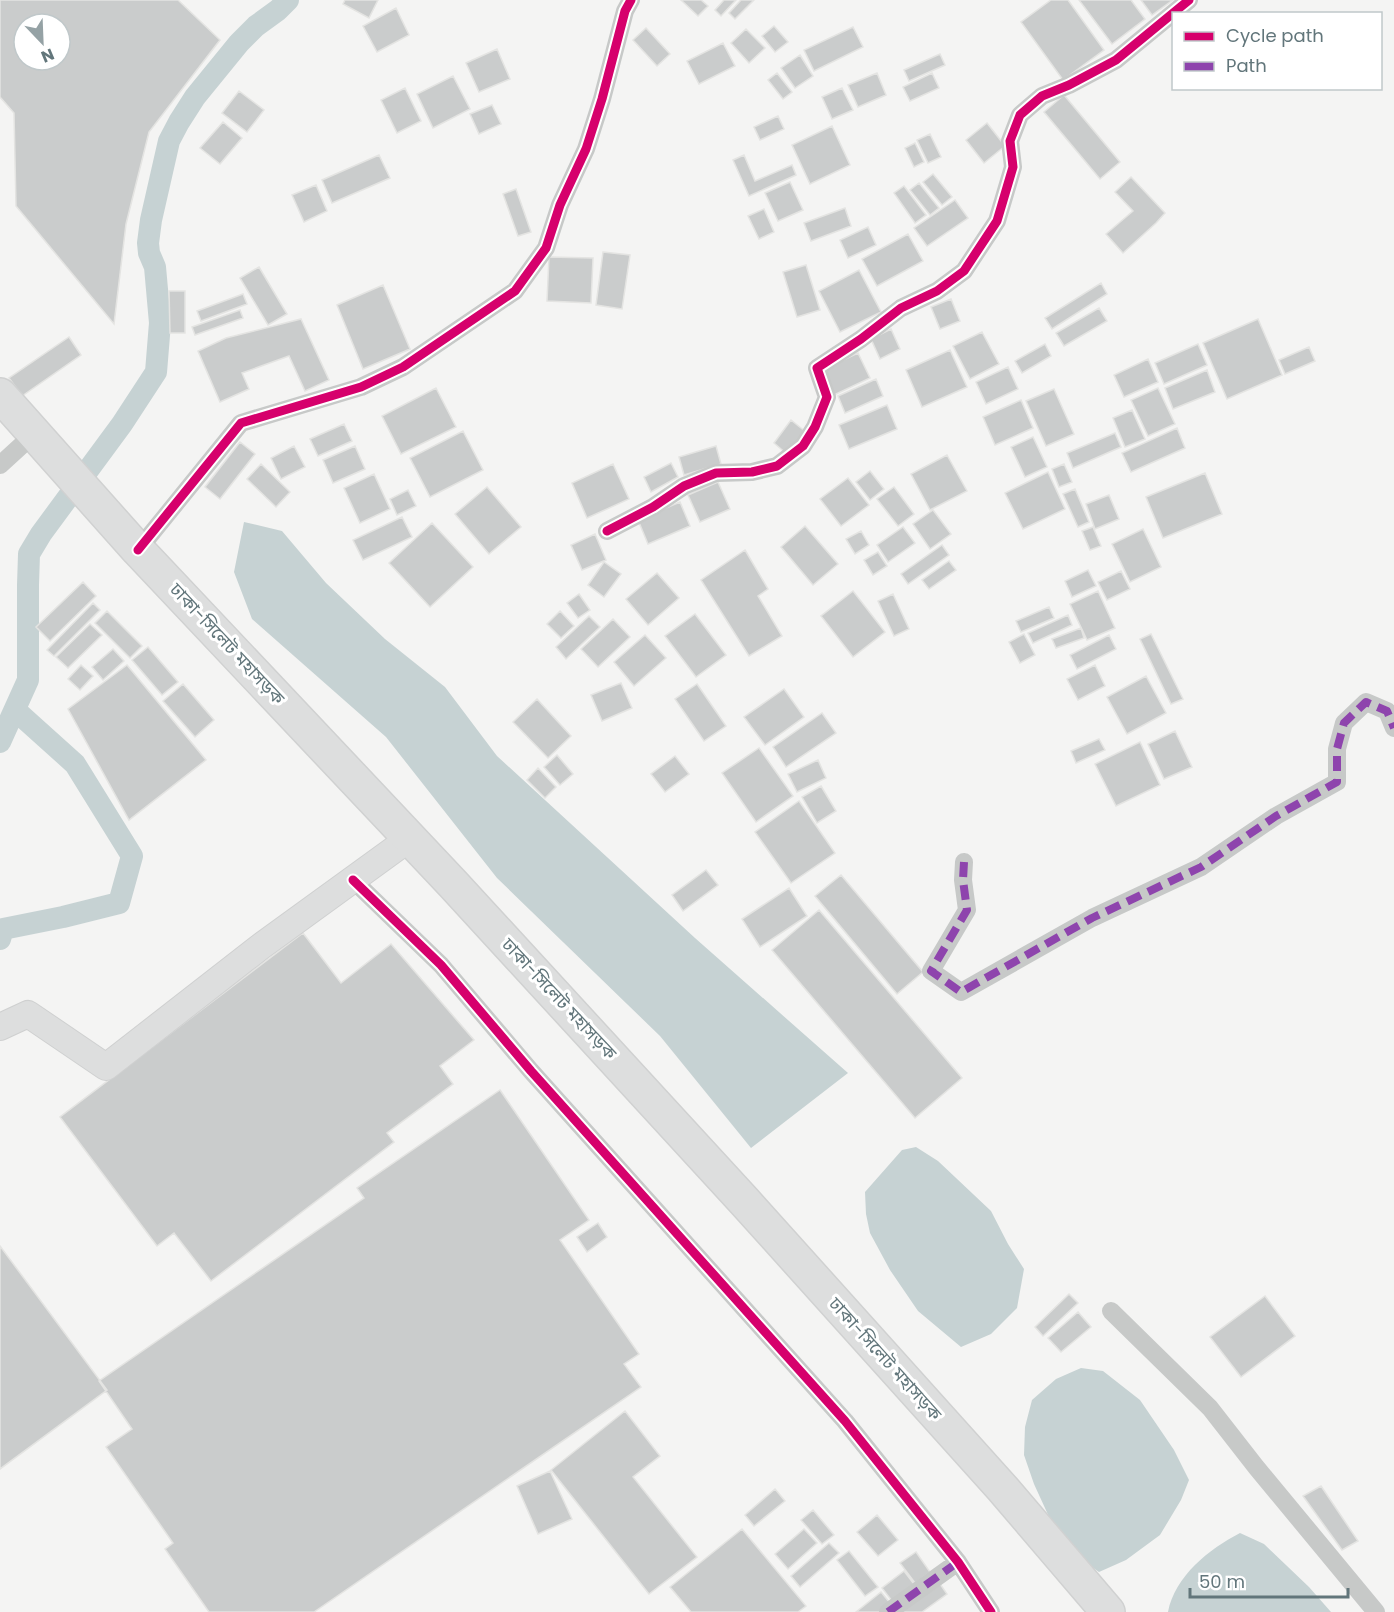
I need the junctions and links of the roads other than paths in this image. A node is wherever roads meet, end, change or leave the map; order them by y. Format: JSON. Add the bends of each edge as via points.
{"nodes":[{"id":1,"x":631,"y":0,"type":"edge"},
{"id":2,"x":1189,"y":0,"type":"edge"},
{"id":3,"x":1174,"y":12,"type":"edge"},
{"id":4,"x":1172,"y":14,"type":"edge"},
{"id":5,"x":0,"y":395,"type":"edge"},
{"id":6,"x":40,"y":440,"type":"junction"},
{"id":7,"x":0,"y":465,"type":"edge"},
{"id":8,"x":607,"y":531,"type":"dead end"},
{"id":9,"x":138,"y":550,"type":"junction"},
{"id":10,"x":1394,"y":728,"type":"edge"},
{"id":11,"x":410,"y":838,"type":"junction"},
{"id":12,"x":964,"y":862,"type":"dead end"},
{"id":13,"x":353,"y":880,"type":"junction"},
{"id":14,"x":0,"y":1027,"type":"edge"},
{"id":15,"x":1111,"y":1311,"type":"dead end"},
{"id":16,"x":958,"y":1562,"type":"junction"},
{"id":17,"x":888,"y":1612,"type":"edge"},
{"id":18,"x":991,"y":1612,"type":"edge"},
{"id":19,"x":1108,"y":1612,"type":"edge"},
{"id":20,"x":1376,"y":1612,"type":"edge"}],
"edges":[{"from":1,"to":9,"type":"street","via":[[586,149],[560,205],[546,248],[515,291],[403,368],[361,387],[241,423]]},
{"from":2,"to":3,"type":"street"},
{"from":4,"to":8,"type":"street","via":[[1116,60],[1042,96],[1020,114],[1010,141],[1012,167],[997,221],[964,271],[937,291],[901,308],[817,368],[827,397],[803,446],[777,466],[752,472],[716,473],[684,486]]},
{"from":5,"to":6,"type":"highway","name":"ঢাকা-সিলেট মহাসড়ক"},
{"from":6,"to":7,"type":"street"},
{"from":6,"to":9,"type":"highway","name":"ঢাকা-সিলেট মহাসড়ক"},
{"from":9,"to":11,"type":"highway","name":"ঢাকা-সিলেট মহাসড়ক"},
{"from":10,"to":12,"type":"street","via":[[1387,711],[1366,702],[1344,723],[1336,749],[1337,782],[1276,816],[1201,867],[1092,918],[961,992],[931,971],[968,910]]},
{"from":11,"to":13,"type":"street"},
{"from":11,"to":19,"type":"highway","name":"ঢাকা-সিলেট মহাসড়ক","via":[[745,1202]]},
{"from":13,"to":14,"type":"street","via":[[106,1067],[28,1014]]},
{"from":13,"to":16,"type":"street","via":[[441,965],[844,1421]]},
{"from":15,"to":20,"type":"street","via":[[1210,1408]]},
{"from":16,"to":17,"type":"street"},
{"from":16,"to":18,"type":"street"}]}
